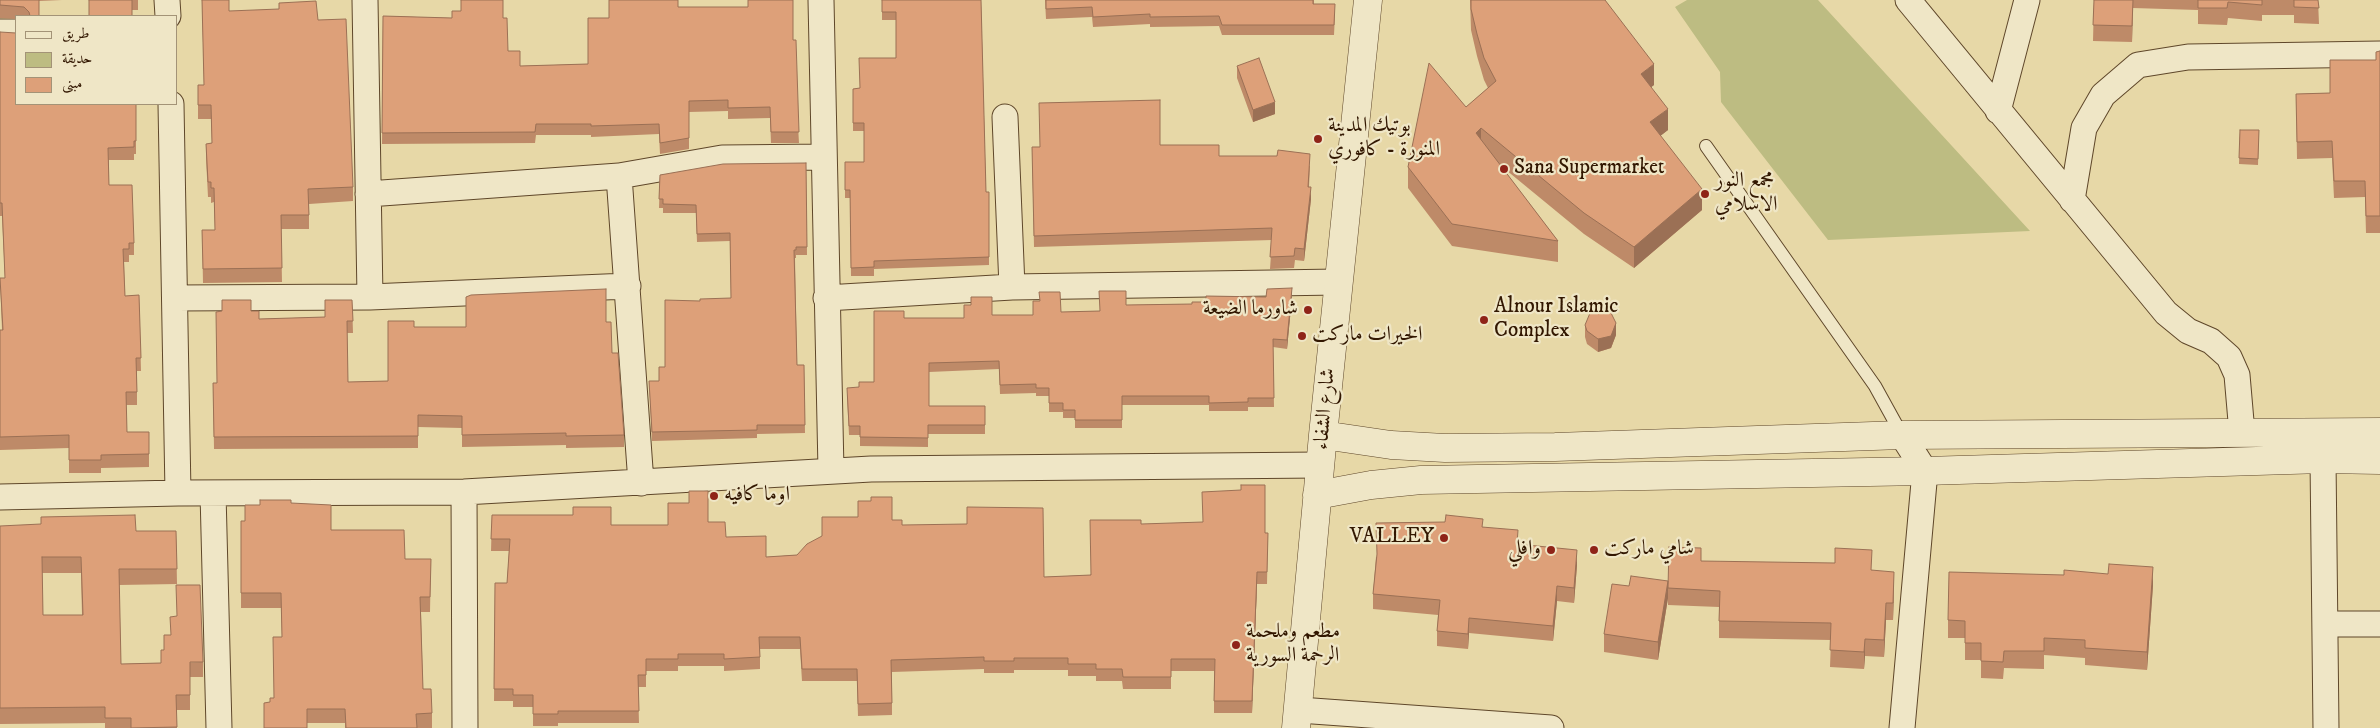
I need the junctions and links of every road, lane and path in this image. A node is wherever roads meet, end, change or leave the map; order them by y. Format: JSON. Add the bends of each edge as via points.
{"nodes":[{"id":1,"x":168,"y":0,"type":"edge"},
{"id":2,"x":365,"y":0,"type":"edge"},
{"id":3,"x":821,"y":0,"type":"edge"},
{"id":4,"x":1368,"y":0,"type":"edge"},
{"id":5,"x":1908,"y":0,"type":"edge"},
{"id":6,"x":2027,"y":0,"type":"edge"},
{"id":7,"x":168,"y":15,"type":"edge"},
{"id":8,"x":0,"y":32,"type":"edge"},
{"id":9,"x":15,"y":32,"type":"edge"},
{"id":10,"x":2380,"y":54,"type":"edge"},
{"id":11,"x":170,"y":105,"type":"edge"},
{"id":12,"x":1998,"y":111,"type":"junction"},
{"id":13,"x":1006,"y":117,"type":"dead end"},
{"id":14,"x":1706,"y":146,"type":"dead end"},
{"id":15,"x":824,"y":157,"type":"junction"},
{"id":16,"x":619,"y":176,"type":"junction"},
{"id":17,"x":368,"y":194,"type":"junction"},
{"id":18,"x":2072,"y":200,"type":"junction"},
{"id":19,"x":1338,"y":282,"type":"junction"},
{"id":20,"x":628,"y":286,"type":"junction"},
{"id":21,"x":1012,"y":287,"type":"junction"},
{"id":22,"x":370,"y":297,"type":"junction"},
{"id":23,"x":175,"y":298,"type":"junction"},
{"id":24,"x":826,"y":298,"type":"junction"},
{"id":25,"x":2242,"y":432,"type":"junction"},
{"id":26,"x":2380,"y":432,"type":"edge"},
{"id":27,"x":1323,"y":435,"type":"junction"},
{"id":28,"x":1902,"y":435,"type":"junction"},
{"id":29,"x":2323,"y":459,"type":"junction"},
{"id":30,"x":2380,"y":460,"type":"edge"},
{"id":31,"x":1320,"y":465,"type":"junction"},
{"id":32,"x":830,"y":470,"type":"junction"},
{"id":33,"x":1925,"y":471,"type":"junction"},
{"id":34,"x":641,"y":482,"type":"junction"},
{"id":35,"x":464,"y":492,"type":"junction"},
{"id":36,"x":178,"y":493,"type":"junction"},
{"id":37,"x":213,"y":493,"type":"junction"},
{"id":38,"x":1318,"y":495,"type":"junction"},
{"id":39,"x":0,"y":497,"type":"edge"},
{"id":40,"x":2325,"y":624,"type":"junction"},
{"id":41,"x":2380,"y":624,"type":"edge"},
{"id":42,"x":1297,"y":719,"type":"edge"},
{"id":43,"x":219,"y":728,"type":"edge"},
{"id":44,"x":465,"y":728,"type":"edge"},
{"id":45,"x":1551,"y":728,"type":"edge"},
{"id":46,"x":1902,"y":728,"type":"edge"},
{"id":47,"x":2326,"y":728,"type":"edge"}],
"edges":[{"from":1,"to":7,"type":"street"},
{"from":2,"to":17,"type":"street"},
{"from":3,"to":15,"type":"street"},
{"from":4,"to":19,"type":"street","name":"شارع الشفاء"},
{"from":5,"to":12,"type":"street"},
{"from":6,"to":12,"type":"street"},
{"from":8,"to":9,"type":"street"},
{"from":10,"to":18,"type":"street","via":[[2188,57],[2138,65],[2102,95],[2084,128]]},
{"from":11,"to":23,"type":"street"},
{"from":12,"to":18,"type":"street"},
{"from":13,"to":21,"type":"street"},
{"from":14,"to":28,"type":"lane","via":[[1875,386]]},
{"from":15,"to":16,"type":"street","via":[[722,158]]},
{"from":15,"to":24,"type":"street"},
{"from":16,"to":17,"type":"street"},
{"from":16,"to":20,"type":"street"},
{"from":17,"to":22,"type":"street"},
{"from":18,"to":25,"type":"street","via":[[2166,313],[2230,357],[2237,375]]},
{"from":19,"to":21,"type":"street"},
{"from":19,"to":27,"type":"street","name":"شارع الشفاء"},
{"from":20,"to":22,"type":"street"},
{"from":20,"to":34,"type":"street"},
{"from":21,"to":24,"type":"street"},
{"from":22,"to":23,"type":"street"},
{"from":23,"to":36,"type":"street"},
{"from":24,"to":32,"type":"street"},
{"from":25,"to":26,"type":"street"},
{"from":25,"to":28,"type":"street"},
{"from":27,"to":28,"type":"street","via":[[1391,445],[1465,448]]},
{"from":27,"to":31,"type":"street","name":"شارع الشفاء"},
{"from":28,"to":33,"type":"street"},
{"from":29,"to":30,"type":"street"},
{"from":29,"to":33,"type":"street"},
{"from":29,"to":40,"type":"street"},
{"from":31,"to":32,"type":"street"},
{"from":31,"to":38,"type":"street","name":"شارع الشفاء"},
{"from":32,"to":34,"type":"street"},
{"from":33,"to":38,"type":"street","via":[[1421,480]]},
{"from":33,"to":46,"type":"street"},
{"from":34,"to":35,"type":"street"},
{"from":35,"to":37,"type":"street"},
{"from":35,"to":44,"type":"street"},
{"from":36,"to":37,"type":"street"},
{"from":36,"to":39,"type":"street"},
{"from":37,"to":43,"type":"street"},
{"from":38,"to":42,"type":"street","name":"شارع الشفاء"},
{"from":40,"to":41,"type":"street"},
{"from":40,"to":47,"type":"street"},
{"from":42,"to":45,"type":"street"}]}
